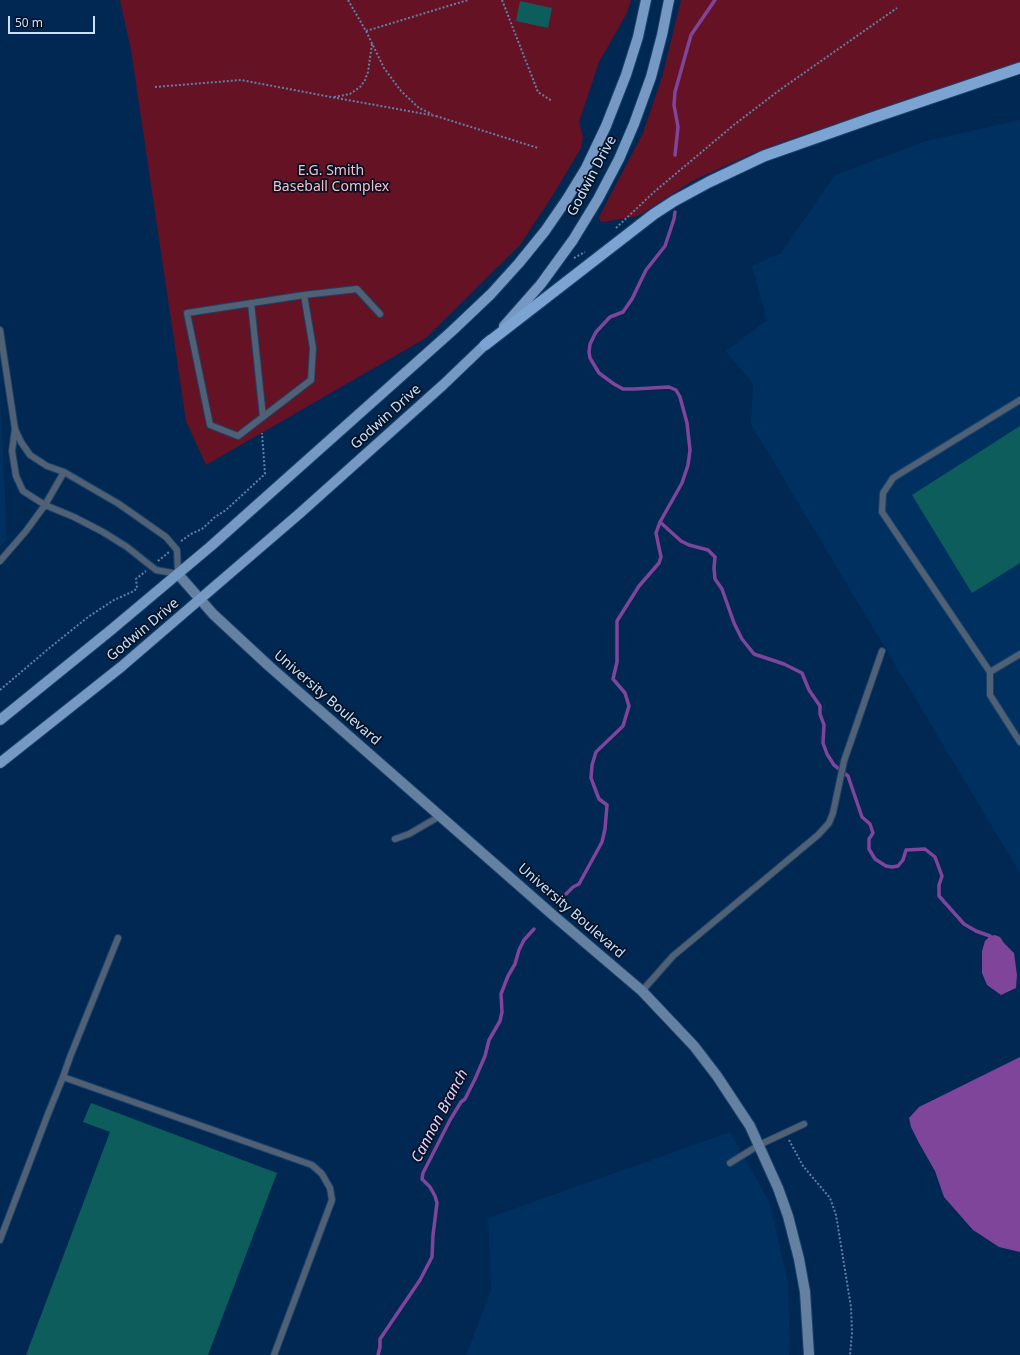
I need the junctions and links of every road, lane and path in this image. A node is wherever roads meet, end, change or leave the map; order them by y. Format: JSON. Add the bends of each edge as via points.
{"nodes":[{"id":1,"x":348,"y":0,"type":"edge"},
{"id":2,"x":468,"y":0,"type":"edge"},
{"id":3,"x":502,"y":0,"type":"edge"},
{"id":4,"x":646,"y":0,"type":"edge"},
{"id":5,"x":669,"y":0,"type":"edge"},
{"id":6,"x":897,"y":8,"type":"dead end"},
{"id":7,"x":366,"y":31,"type":"junction"},
{"id":8,"x":372,"y":43,"type":"junction"},
{"id":9,"x":1020,"y":68,"type":"edge"},
{"id":10,"x":155,"y":87,"type":"dead end"},
{"id":11,"x":331,"y":97,"type":"junction"},
{"id":12,"x":552,"y":101,"type":"dead end"},
{"id":13,"x":436,"y":116,"type":"junction"},
{"id":14,"x":538,"y":148,"type":"dead end"},
{"id":15,"x":616,"y":228,"type":"dead end"},
{"id":16,"x":588,"y":251,"type":"dead end"},
{"id":17,"x":573,"y":259,"type":"dead end"},
{"id":18,"x":304,"y":296,"type":"junction"},
{"id":19,"x":252,"y":303,"type":"junction"},
{"id":20,"x":380,"y":314,"type":"dead end"},
{"id":21,"x":0,"y":330,"type":"edge"},
{"id":22,"x":485,"y":345,"type":"junction"},
{"id":23,"x":1020,"y":400,"type":"edge"},
{"id":24,"x":263,"y":417,"type":"junction"},
{"id":25,"x":14,"y":429,"type":"junction"},
{"id":26,"x":64,"y":472,"type":"junction"},
{"id":27,"x":45,"y":505,"type":"junction"},
{"id":28,"x":0,"y":560,"type":"edge"},
{"id":29,"x":178,"y":574,"type":"junction"},
{"id":30,"x":201,"y":599,"type":"junction"},
{"id":31,"x":882,"y":651,"type":"dead end"},
{"id":32,"x":1020,"y":654,"type":"edge"},
{"id":33,"x":990,"y":672,"type":"junction"},
{"id":34,"x":0,"y":720,"type":"edge"},
{"id":35,"x":1020,"y":742,"type":"edge"},
{"id":36,"x":0,"y":763,"type":"edge"},
{"id":37,"x":440,"y":816,"type":"junction"},
{"id":38,"x":395,"y":839,"type":"dead end"},
{"id":39,"x":118,"y":938,"type":"dead end"},
{"id":40,"x":642,"y":991,"type":"junction"},
{"id":41,"x":64,"y":1078,"type":"junction"},
{"id":42,"x":804,"y":1124,"type":"dead end"},
{"id":43,"x":785,"y":1133,"type":"junction"},
{"id":44,"x":759,"y":1145,"type":"junction"},
{"id":45,"x":730,"y":1163,"type":"dead end"},
{"id":46,"x":0,"y":1240,"type":"edge"},
{"id":47,"x":274,"y":1355,"type":"edge"},
{"id":48,"x":810,"y":1355,"type":"edge"},
{"id":49,"x":850,"y":1355,"type":"edge"}],
"edges":[{"from":1,"to":7,"type":"path"},
{"from":2,"to":7,"type":"path"},
{"from":3,"to":12,"type":"path","via":[[538,92]]},
{"from":4,"to":29,"type":"main road","name":"Godwin Drive","via":[[628,69],[606,126],[586,168],[545,231],[519,263],[452,331]]},
{"from":5,"to":22,"type":"main road","name":"Godwin Drive","via":[[651,77],[619,159],[598,200],[546,278]]},
{"from":6,"to":15,"type":"path","via":[[735,124],[654,192]]},
{"from":7,"to":8,"type":"path"},
{"from":8,"to":11,"type":"path","via":[[368,72],[360,87],[350,94]]},
{"from":8,"to":13,"type":"path","via":[[384,68],[401,92],[419,108]]},
{"from":9,"to":22,"type":"highway","via":[[764,156],[709,182],[654,214]]},
{"from":10,"to":11,"type":"path","via":[[241,80]]},
{"from":11,"to":13,"type":"path"},
{"from":13,"to":14,"type":"path"},
{"from":16,"to":17,"type":"path"},
{"from":18,"to":19,"type":"lane"},
{"from":18,"to":20,"type":"lane","via":[[357,289]]},
{"from":18,"to":24,"type":"lane","via":[[313,348],[311,380]]},
{"from":19,"to":24,"type":"lane"},
{"from":19,"to":24,"type":"lane","via":[[187,313],[210,425],[238,436]]},
{"from":21,"to":25,"type":"lane"},
{"from":22,"to":30,"type":"main road","name":"Godwin Drive"},
{"from":23,"to":33,"type":"lane","via":[[893,478],[883,493],[882,512]]},
{"from":25,"to":26,"type":"lane","via":[[30,455],[47,466]]},
{"from":25,"to":27,"type":"lane","via":[[12,451],[16,476],[23,491]]},
{"from":26,"to":27,"type":"lane"},
{"from":26,"to":29,"type":"lane","via":[[119,504],[166,537],[177,550]]},
{"from":27,"to":28,"type":"lane"},
{"from":27,"to":29,"type":"lane","via":[[103,532],[156,570]]},
{"from":29,"to":30,"type":"main road","name":"University Boulevard"},
{"from":29,"to":34,"type":"main road","name":"Godwin Drive"},
{"from":30,"to":36,"type":"main road","name":"Godwin Drive"},
{"from":30,"to":37,"type":"main road","name":"University Boulevard","via":[[269,666]]},
{"from":31,"to":40,"type":"lane","via":[[844,761],[829,823],[673,956]]},
{"from":32,"to":33,"type":"lane"},
{"from":33,"to":35,"type":"lane","via":[[990,695]]},
{"from":37,"to":38,"type":"lane"},
{"from":37,"to":40,"type":"main road","name":"University Boulevard"},
{"from":39,"to":41,"type":"lane"},
{"from":40,"to":44,"type":"main road","name":"University Boulevard","via":[[694,1046],[717,1076],[742,1113]]},
{"from":41,"to":46,"type":"lane"},
{"from":41,"to":47,"type":"lane","via":[[312,1166],[322,1174],[330,1188],[332,1200]]},
{"from":42,"to":43,"type":"lane"},
{"from":43,"to":44,"type":"lane"},
{"from":43,"to":49,"type":"path","via":[[801,1163],[830,1198],[836,1215],[851,1307]]},
{"from":44,"to":45,"type":"lane"},
{"from":44,"to":48,"type":"main road","name":"University Boulevard","via":[[788,1216],[799,1259],[805,1292]]}]}
